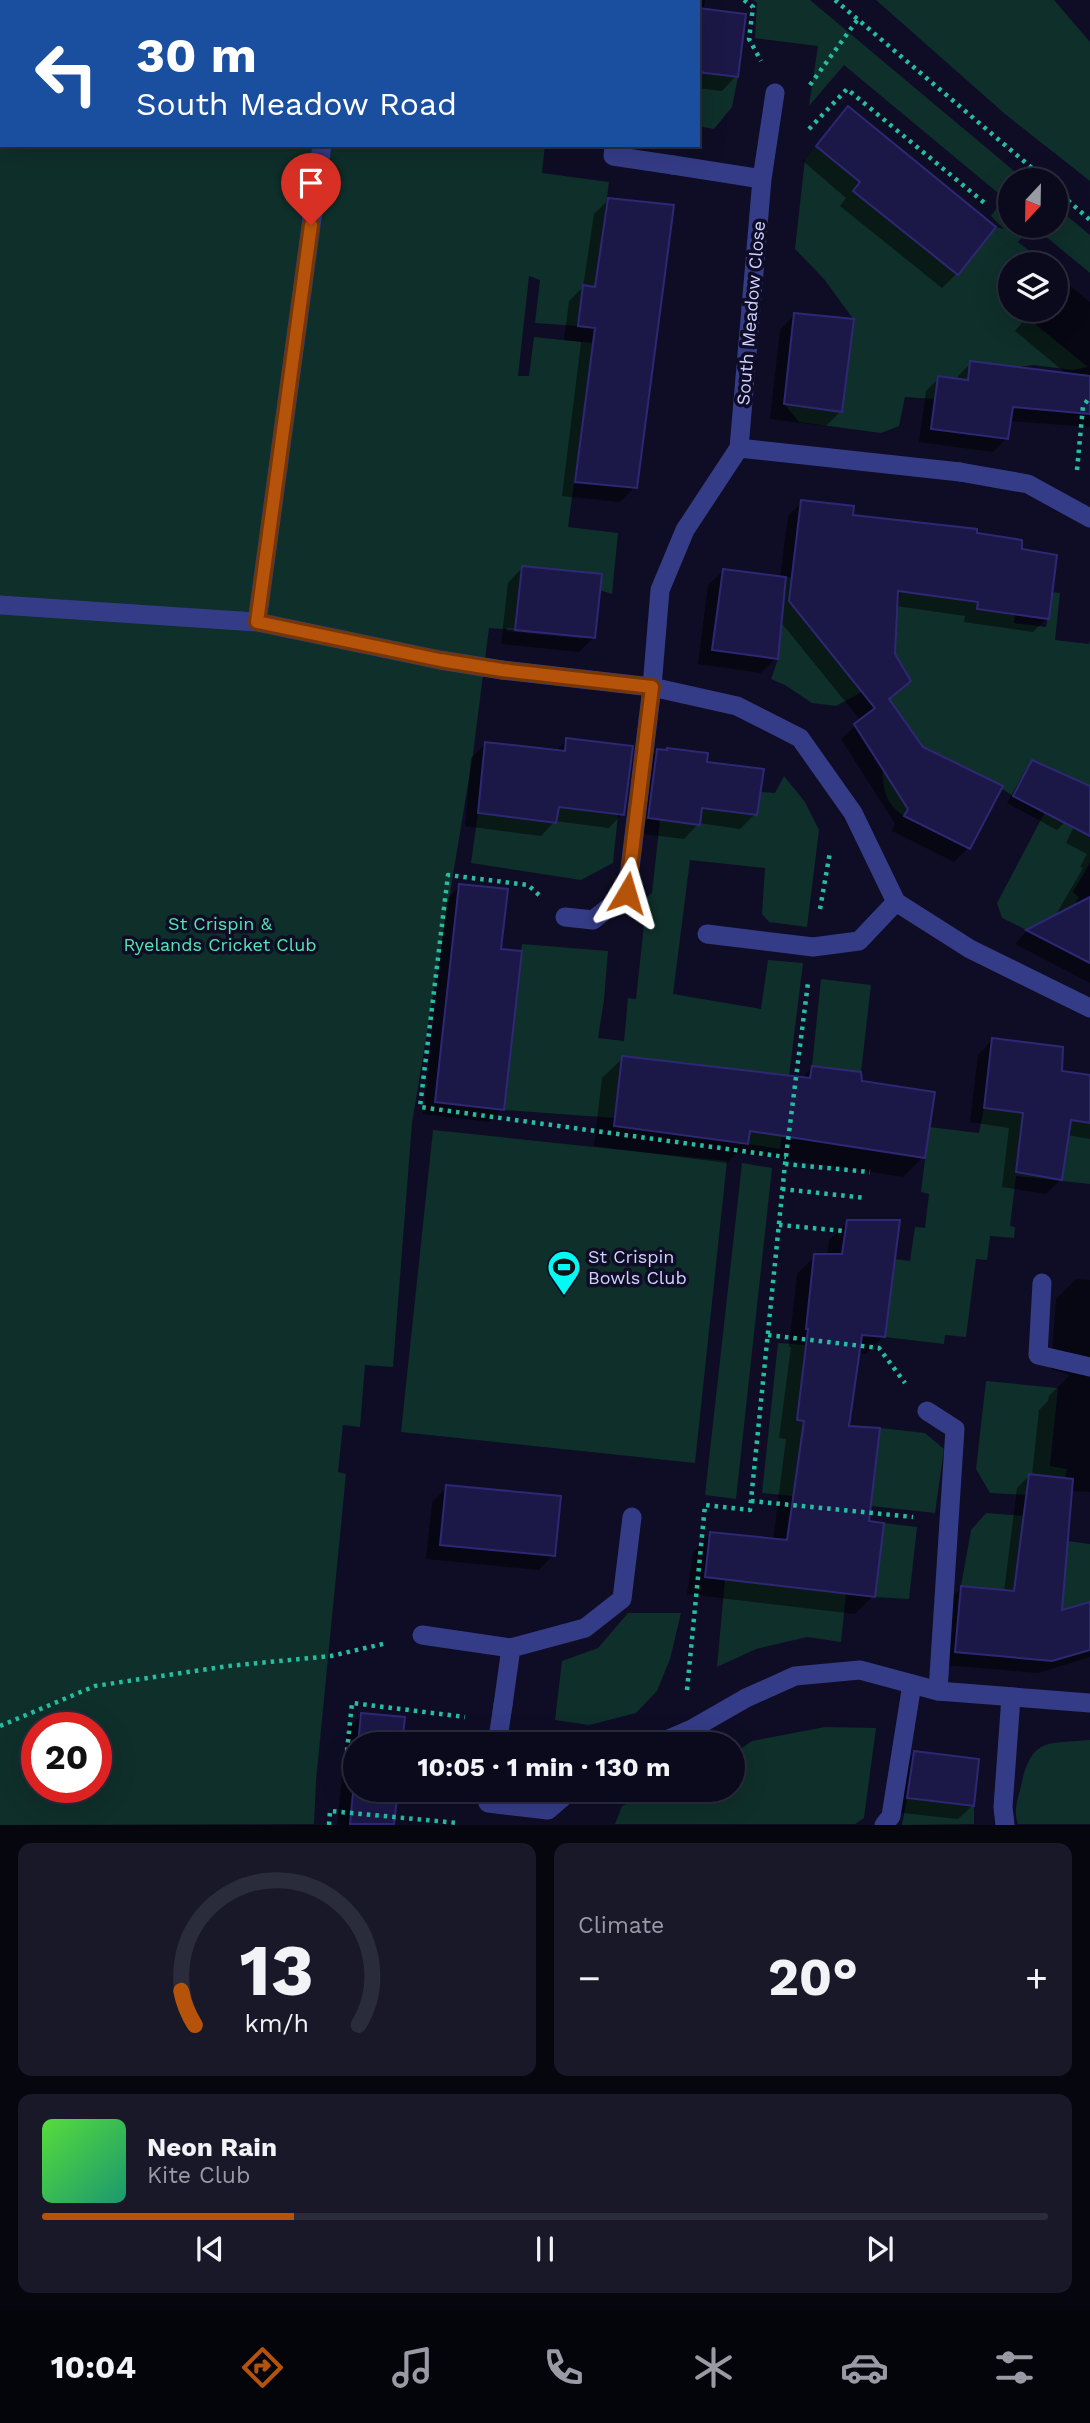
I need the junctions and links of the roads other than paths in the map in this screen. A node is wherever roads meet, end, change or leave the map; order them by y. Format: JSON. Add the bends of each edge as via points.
{"nodes":[{"id":1,"x":775,"y":93,"type":"road end"},
{"id":2,"x":322,"y":147,"type":"edge"},
{"id":3,"x":614,"y":147,"type":"edge"},
{"id":4,"x":762,"y":178,"type":"junction"},
{"id":5,"x":739,"y":448,"type":"junction"},
{"id":6,"x":1082,"y":514,"type":"edge"},
{"id":7,"x":0,"y":605,"type":"edge"},
{"id":8,"x":257,"y":622,"type":"junction"},
{"id":9,"x":652,"y":687,"type":"junction"},
{"id":10,"x":896,"y":902,"type":"junction"},
{"id":11,"x":565,"y":917,"type":"road end"},
{"id":12,"x":707,"y":934,"type":"dead end"},
{"id":13,"x":1090,"y":1008,"type":"edge"},
{"id":14,"x":1042,"y":1283,"type":"dead end"},
{"id":15,"x":1090,"y":1367,"type":"edge"},
{"id":16,"x":927,"y":1411,"type":"road end"},
{"id":17,"x":632,"y":1517,"type":"dead end"},
{"id":18,"x":422,"y":1635,"type":"road end"},
{"id":19,"x":511,"y":1648,"type":"junction"},
{"id":20,"x":912,"y":1684,"type":"junction"},
{"id":21,"x":939,"y":1691,"type":"junction"},
{"id":22,"x":1010,"y":1698,"type":"junction"},
{"id":23,"x":1090,"y":1703,"type":"edge"},
{"id":24,"x":499,"y":1732,"type":"edge"},
{"id":25,"x":684,"y":1732,"type":"edge"},
{"id":26,"x":488,"y":1802,"type":"edge"},
{"id":27,"x":557,"y":1802,"type":"edge"},
{"id":28,"x":884,"y":1825,"type":"edge"},
{"id":29,"x":1004,"y":1825,"type":"edge"}],
"edges":[{"from":1,"to":4,"type":"street","name":"South Meadow Close"},
{"from":2,"to":8,"type":"street"},
{"from":3,"to":4,"type":"street","via":[[613,156]]},
{"from":4,"to":5,"type":"street","name":"South Meadow Close"},
{"from":5,"to":6,"type":"street","via":[[960,472],[1028,484]]},
{"from":5,"to":9,"type":"street","name":"South Meadow Close","via":[[685,530],[660,590]]},
{"from":7,"to":8,"type":"street"},
{"from":8,"to":9,"type":"street","via":[[440,660]]},
{"from":9,"to":10,"type":"street","via":[[737,706],[800,738],[853,813]]},
{"from":9,"to":11,"type":"street","name":"South Meadow Close","via":[[627,893],[593,920]]},
{"from":10,"to":12,"type":"street","via":[[859,941],[813,947]]},
{"from":10,"to":13,"type":"street","via":[[970,949]]},
{"from":14,"to":15,"type":"street","via":[[1038,1355]]},
{"from":16,"to":21,"type":"street","via":[[955,1429]]},
{"from":17,"to":19,"type":"street","via":[[622,1600],[585,1629]]},
{"from":18,"to":19,"type":"street"},
{"from":19,"to":24,"type":"street"},
{"from":20,"to":21,"type":"street"},
{"from":20,"to":25,"type":"street","via":[[860,1670],[794,1676]]},
{"from":20,"to":28,"type":"street","via":[[891,1816]]},
{"from":21,"to":22,"type":"street"},
{"from":22,"to":23,"type":"street"},
{"from":22,"to":29,"type":"street"},
{"from":26,"to":27,"type":"street","via":[[548,1810]]}]}
